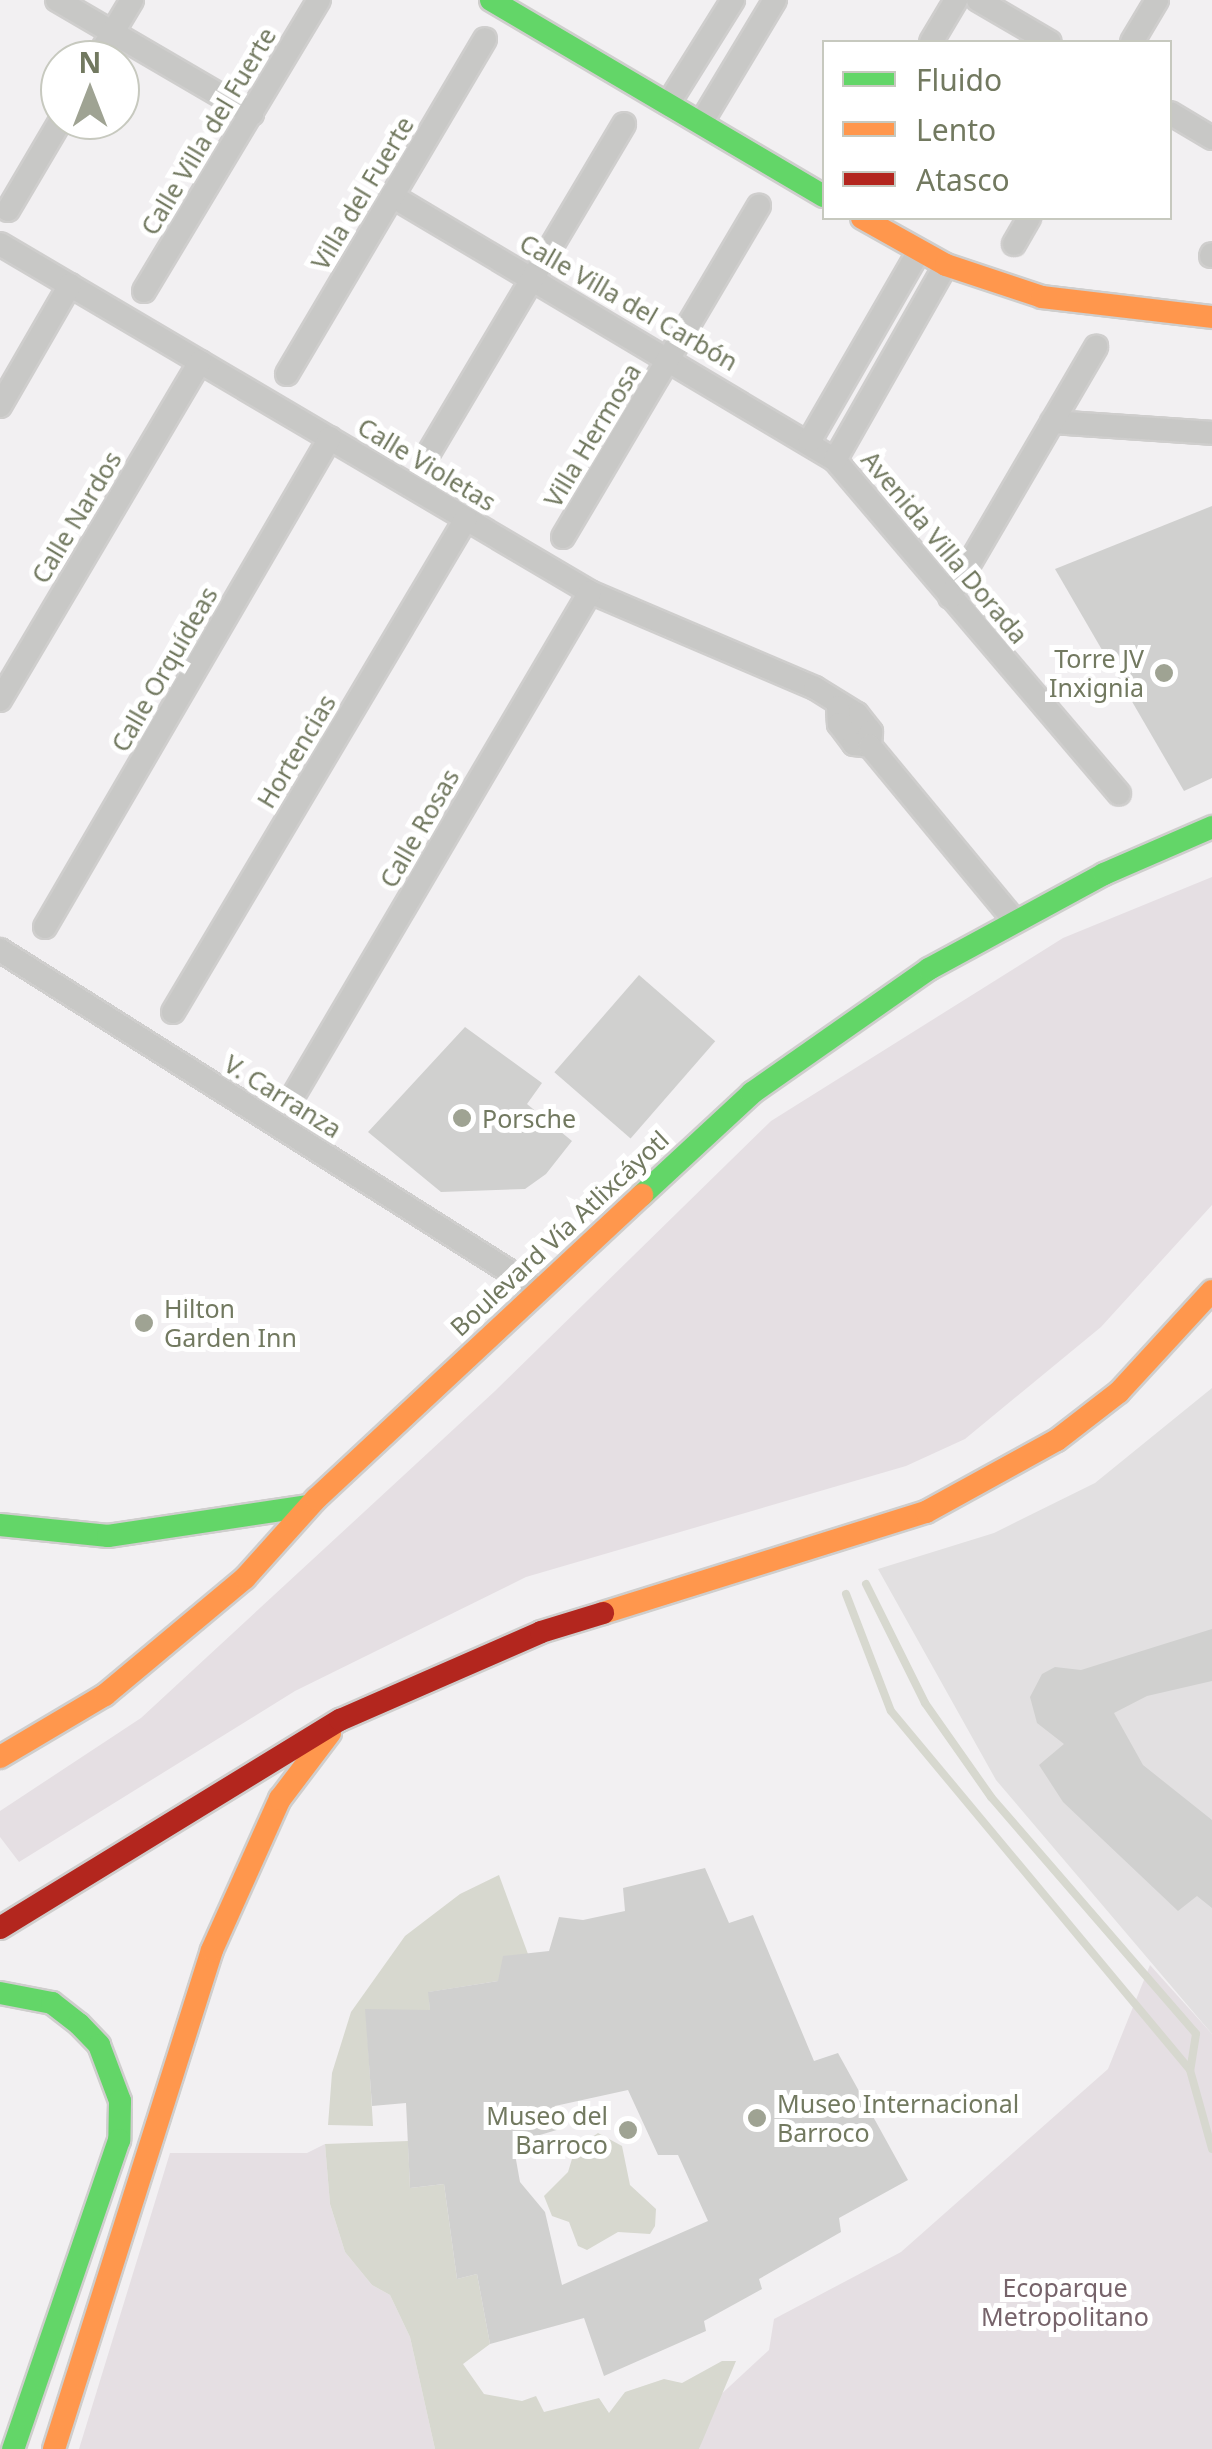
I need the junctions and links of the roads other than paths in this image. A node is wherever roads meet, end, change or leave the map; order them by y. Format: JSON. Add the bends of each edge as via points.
{"nodes":[{"id":1,"x":56,"y":0,"type":"edge"},
{"id":2,"x":132,"y":0,"type":"edge"},
{"id":3,"x":319,"y":0,"type":"edge"},
{"id":4,"x":491,"y":0,"type":"edge"},
{"id":5,"x":733,"y":0,"type":"edge"},
{"id":6,"x":775,"y":0,"type":"edge"},
{"id":7,"x":956,"y":0,"type":"edge"},
{"id":8,"x":978,"y":0,"type":"edge"},
{"id":9,"x":1157,"y":0,"type":"edge"},
{"id":10,"x":112,"y":32,"type":"junction"},
{"id":11,"x":485,"y":39,"type":"dead end"},
{"id":12,"x":107,"y":40,"type":"edge"},
{"id":13,"x":932,"y":40,"type":"edge"},
{"id":14,"x":1047,"y":40,"type":"edge"},
{"id":15,"x":1133,"y":40,"type":"edge"},
{"id":16,"x":668,"y":104,"type":"junction"},
{"id":17,"x":252,"y":114,"type":"junction"},
{"id":18,"x":1172,"y":114,"type":"edge"},
{"id":19,"x":701,"y":123,"type":"junction"},
{"id":20,"x":624,"y":124,"type":"dead end"},
{"id":21,"x":1212,"y":138,"type":"edge"},
{"id":22,"x":49,"y":140,"type":"edge"},
{"id":23,"x":822,"y":195,"type":"edge"},
{"id":24,"x":392,"y":196,"type":"junction"},
{"id":25,"x":758,"y":206,"type":"dead end"},
{"id":26,"x":8,"y":210,"type":"dead end"},
{"id":27,"x":865,"y":220,"type":"edge"},
{"id":28,"x":1029,"y":220,"type":"edge"},
{"id":29,"x":0,"y":244,"type":"edge"},
{"id":30,"x":1014,"y":244,"type":"dead end"},
{"id":31,"x":919,"y":251,"type":"junction"},
{"id":32,"x":946,"y":265,"type":"junction"},
{"id":33,"x":533,"y":278,"type":"junction"},
{"id":34,"x":70,"y":285,"type":"junction"},
{"id":35,"x":144,"y":291,"type":"dead end"},
{"id":36,"x":1212,"y":317,"type":"edge"},
{"id":37,"x":1096,"y":347,"type":"dead end"},
{"id":38,"x":669,"y":358,"type":"junction"},
{"id":39,"x":200,"y":362,"type":"junction"},
{"id":40,"x":286,"y":374,"type":"dead end"},
{"id":41,"x":0,"y":406,"type":"edge"},
{"id":42,"x":1052,"y":422,"type":"junction"},
{"id":43,"x":1212,"y":433,"type":"edge"},
{"id":44,"x":330,"y":438,"type":"junction"},
{"id":45,"x":810,"y":440,"type":"junction"},
{"id":46,"x":427,"y":456,"type":"dead end"},
{"id":47,"x":835,"y":460,"type":"junction"},
{"id":48,"x":466,"y":519,"type":"junction"},
{"id":49,"x":564,"y":536,"type":"dead end"},
{"id":50,"x":590,"y":592,"type":"junction"},
{"id":51,"x":950,"y":597,"type":"junction"},
{"id":52,"x":0,"y":700,"type":"edge"},
{"id":53,"x":1119,"y":794,"type":"dead end"},
{"id":54,"x":1212,"y":828,"type":"edge"},
{"id":55,"x":1014,"y":920,"type":"junction"},
{"id":56,"x":45,"y":927,"type":"dead end"},
{"id":57,"x":0,"y":950,"type":"edge"},
{"id":58,"x":173,"y":1012,"type":"dead end"},
{"id":59,"x":295,"y":1093,"type":"dead end"},
{"id":60,"x":538,"y":1289,"type":"junction"},
{"id":61,"x":1212,"y":1290,"type":"edge"},
{"id":62,"x":309,"y":1506,"type":"junction"},
{"id":63,"x":0,"y":1525,"type":"edge"},
{"id":64,"x":340,"y":1720,"type":"junction"},
{"id":65,"x":0,"y":1757,"type":"edge"},
{"id":66,"x":0,"y":1928,"type":"edge"},
{"id":67,"x":0,"y":1993,"type":"edge"},
{"id":68,"x":13,"y":2449,"type":"edge"},
{"id":69,"x":54,"y":2449,"type":"edge"}],
"edges":[{"from":1,"to":10,"type":"street"},
{"from":2,"to":10,"type":"street"},
{"from":3,"to":17,"type":"street","name":"Calle Villa del Fuerte"},
{"from":4,"to":16,"type":"main road"},
{"from":5,"to":16,"type":"street"},
{"from":6,"to":19,"type":"street"},
{"from":7,"to":13,"type":"street"},
{"from":8,"to":14,"type":"street"},
{"from":9,"to":15,"type":"street"},
{"from":10,"to":12,"type":"street"},
{"from":10,"to":17,"type":"street"},
{"from":11,"to":24,"type":"street","name":"Villa del Fuerte"},
{"from":16,"to":19,"type":"main road"},
{"from":17,"to":35,"type":"street","name":"Calle Villa del Fuerte"},
{"from":18,"to":21,"type":"street"},
{"from":19,"to":23,"type":"main road"},
{"from":20,"to":33,"type":"street"},
{"from":22,"to":26,"type":"street"},
{"from":24,"to":33,"type":"street","name":"Calle Villa del Carbón"},
{"from":24,"to":40,"type":"street","name":"Villa del Fuerte"},
{"from":25,"to":38,"type":"street","name":"Villa Hermosa"},
{"from":27,"to":31,"type":"main road"},
{"from":28,"to":30,"type":"street"},
{"from":29,"to":34,"type":"street","name":"Calle Violetas"},
{"from":31,"to":32,"type":"main road"},
{"from":31,"to":45,"type":"street"},
{"from":32,"to":36,"type":"main road","via":[[1042,297]]},
{"from":32,"to":47,"type":"street","name":"Avenida Villa Dorada"},
{"from":33,"to":38,"type":"street","name":"Calle Villa del Carbón"},
{"from":33,"to":46,"type":"street"},
{"from":34,"to":39,"type":"street","name":"Calle Violetas"},
{"from":34,"to":41,"type":"street"},
{"from":37,"to":42,"type":"street"},
{"from":38,"to":45,"type":"street","name":"Calle Villa del Carbón"},
{"from":38,"to":49,"type":"street","name":"Villa Hermosa"},
{"from":39,"to":44,"type":"street","name":"Calle Violetas"},
{"from":39,"to":52,"type":"street","name":"Calle Nardos"},
{"from":42,"to":43,"type":"street"},
{"from":42,"to":51,"type":"street"},
{"from":44,"to":48,"type":"street","name":"Calle Violetas"},
{"from":44,"to":56,"type":"street","name":"Calle Orquídeas"},
{"from":45,"to":47,"type":"street","name":"Calle Villa del Carbón"},
{"from":47,"to":51,"type":"street","name":"Avenida Villa Dorada"},
{"from":48,"to":50,"type":"street","name":"Calle Violetas"},
{"from":48,"to":58,"type":"street","name":"Hortencias"},
{"from":50,"to":55,"type":"street","name":"Calle Violetas","via":[[784,672],[856,714],[871,732],[870,746]]},
{"from":50,"to":59,"type":"street","name":"Calle Rosas"},
{"from":51,"to":53,"type":"street","name":"Avenida Villa Dorada"},
{"from":54,"to":55,"type":"main road","name":"Boulevard Vía Atlixcáyotl"},
{"from":55,"to":60,"type":"main road","name":"Boulevard Vía Atlixcáyotl","via":[[886,996],[752,1092]]},
{"from":57,"to":60,"type":"street","name":"V. Carranza"},
{"from":60,"to":62,"type":"main road","name":"Boulevard Vía Atlixcáyotl"},
{"from":61,"to":64,"type":"main road","via":[[1119,1392],[1072,1428],[926,1512],[541,1632]]},
{"from":62,"to":63,"type":"main road","via":[[108,1536]]},
{"from":62,"to":65,"type":"main road","name":"Boulevard Vía Atlixcáyotl","via":[[245,1578],[105,1695]]},
{"from":64,"to":66,"type":"main road"},
{"from":64,"to":69,"type":"main road","via":[[280,1799],[212,1950]]},
{"from":67,"to":68,"type":"main road","via":[[52,2003],[80,2024],[99,2045],[120,2100],[119,2140]]}]}
